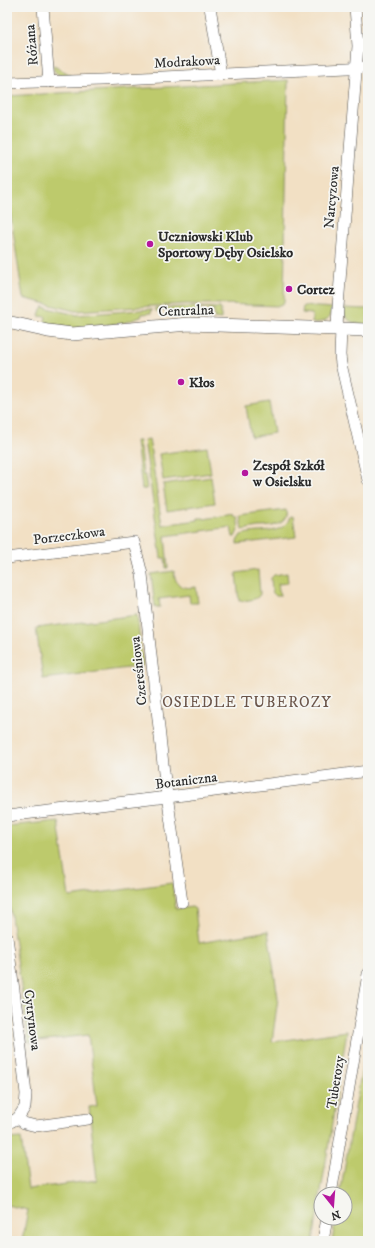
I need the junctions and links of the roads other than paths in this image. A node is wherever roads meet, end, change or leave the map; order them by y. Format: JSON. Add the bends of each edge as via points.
{"nodes":[{"id":1,"x":43,"y":7,"type":"edge"},
{"id":2,"x":210,"y":7,"type":"edge"},
{"id":3,"x":355,"y":7,"type":"edge"},
{"id":4,"x":368,"y":67,"type":"edge"},
{"id":5,"x":356,"y":68,"type":"junction"},
{"id":6,"x":221,"y":75,"type":"junction"},
{"id":7,"x":49,"y":82,"type":"junction"},
{"id":8,"x":7,"y":83,"type":"edge"},
{"id":9,"x":7,"y":322,"type":"edge"},
{"id":10,"x":339,"y":329,"type":"junction"},
{"id":11,"x":368,"y":330,"type":"edge"},
{"id":12,"x":368,"y":480,"type":"edge"},
{"id":13,"x":134,"y":542,"type":"joint"},
{"id":14,"x":7,"y":558,"type":"edge"},
{"id":15,"x":368,"y":771,"type":"edge"},
{"id":16,"x":168,"y":797,"type":"junction"},
{"id":17,"x":7,"y":816,"type":"edge"},
{"id":18,"x":182,"y":902,"type":"dead end"},
{"id":19,"x":7,"y":938,"type":"edge"},
{"id":20,"x":368,"y":974,"type":"edge"},
{"id":21,"x":18,"y":1118,"type":"junction"},
{"id":22,"x":88,"y":1119,"type":"dead end"},
{"id":23,"x":7,"y":1124,"type":"edge"},
{"id":24,"x":332,"y":1186,"type":"edge"},
{"id":25,"x":326,"y":1226,"type":"edge"},
{"id":26,"x":323,"y":1241,"type":"edge"}],
"edges":[{"from":1,"to":7,"type":"street","name":"Różana"},
{"from":2,"to":6,"type":"street"},
{"from":3,"to":5,"type":"street","name":"Narcyzowa","via":[[358,46]]},
{"from":4,"to":5,"type":"street","name":"Modrakowa"},
{"from":5,"to":6,"type":"street","name":"Modrakowa"},
{"from":5,"to":10,"type":"street","name":"Narcyzowa","via":[[338,307]]},
{"from":6,"to":7,"type":"street","name":"Modrakowa"},
{"from":7,"to":8,"type":"street","name":"Modrakowa"},
{"from":9,"to":10,"type":"street","name":"Centralna","via":[[72,334],[189,324]]},
{"from":10,"to":11,"type":"street","name":"Centralna"},
{"from":10,"to":12,"type":"street","via":[[341,364]]},
{"from":13,"to":14,"type":"street","name":"Porzeczkowa"},
{"from":13,"to":16,"type":"street","name":"Czereśniowa","via":[[142,574]]},
{"from":15,"to":16,"type":"street","name":"Botaniczna"},
{"from":16,"to":17,"type":"street","name":"Botaniczna"},
{"from":16,"to":18,"type":"street","name":"Czereśniowa"},
{"from":19,"to":21,"type":"street","name":"Cytrynowa","via":[[26,1094],[24,1107]]},
{"from":20,"to":24,"type":"street","name":"Tuberozy"},
{"from":21,"to":22,"type":"street","via":[[24,1123],[36,1126]]},
{"from":21,"to":23,"type":"street"},
{"from":25,"to":26,"type":"street"}]}
